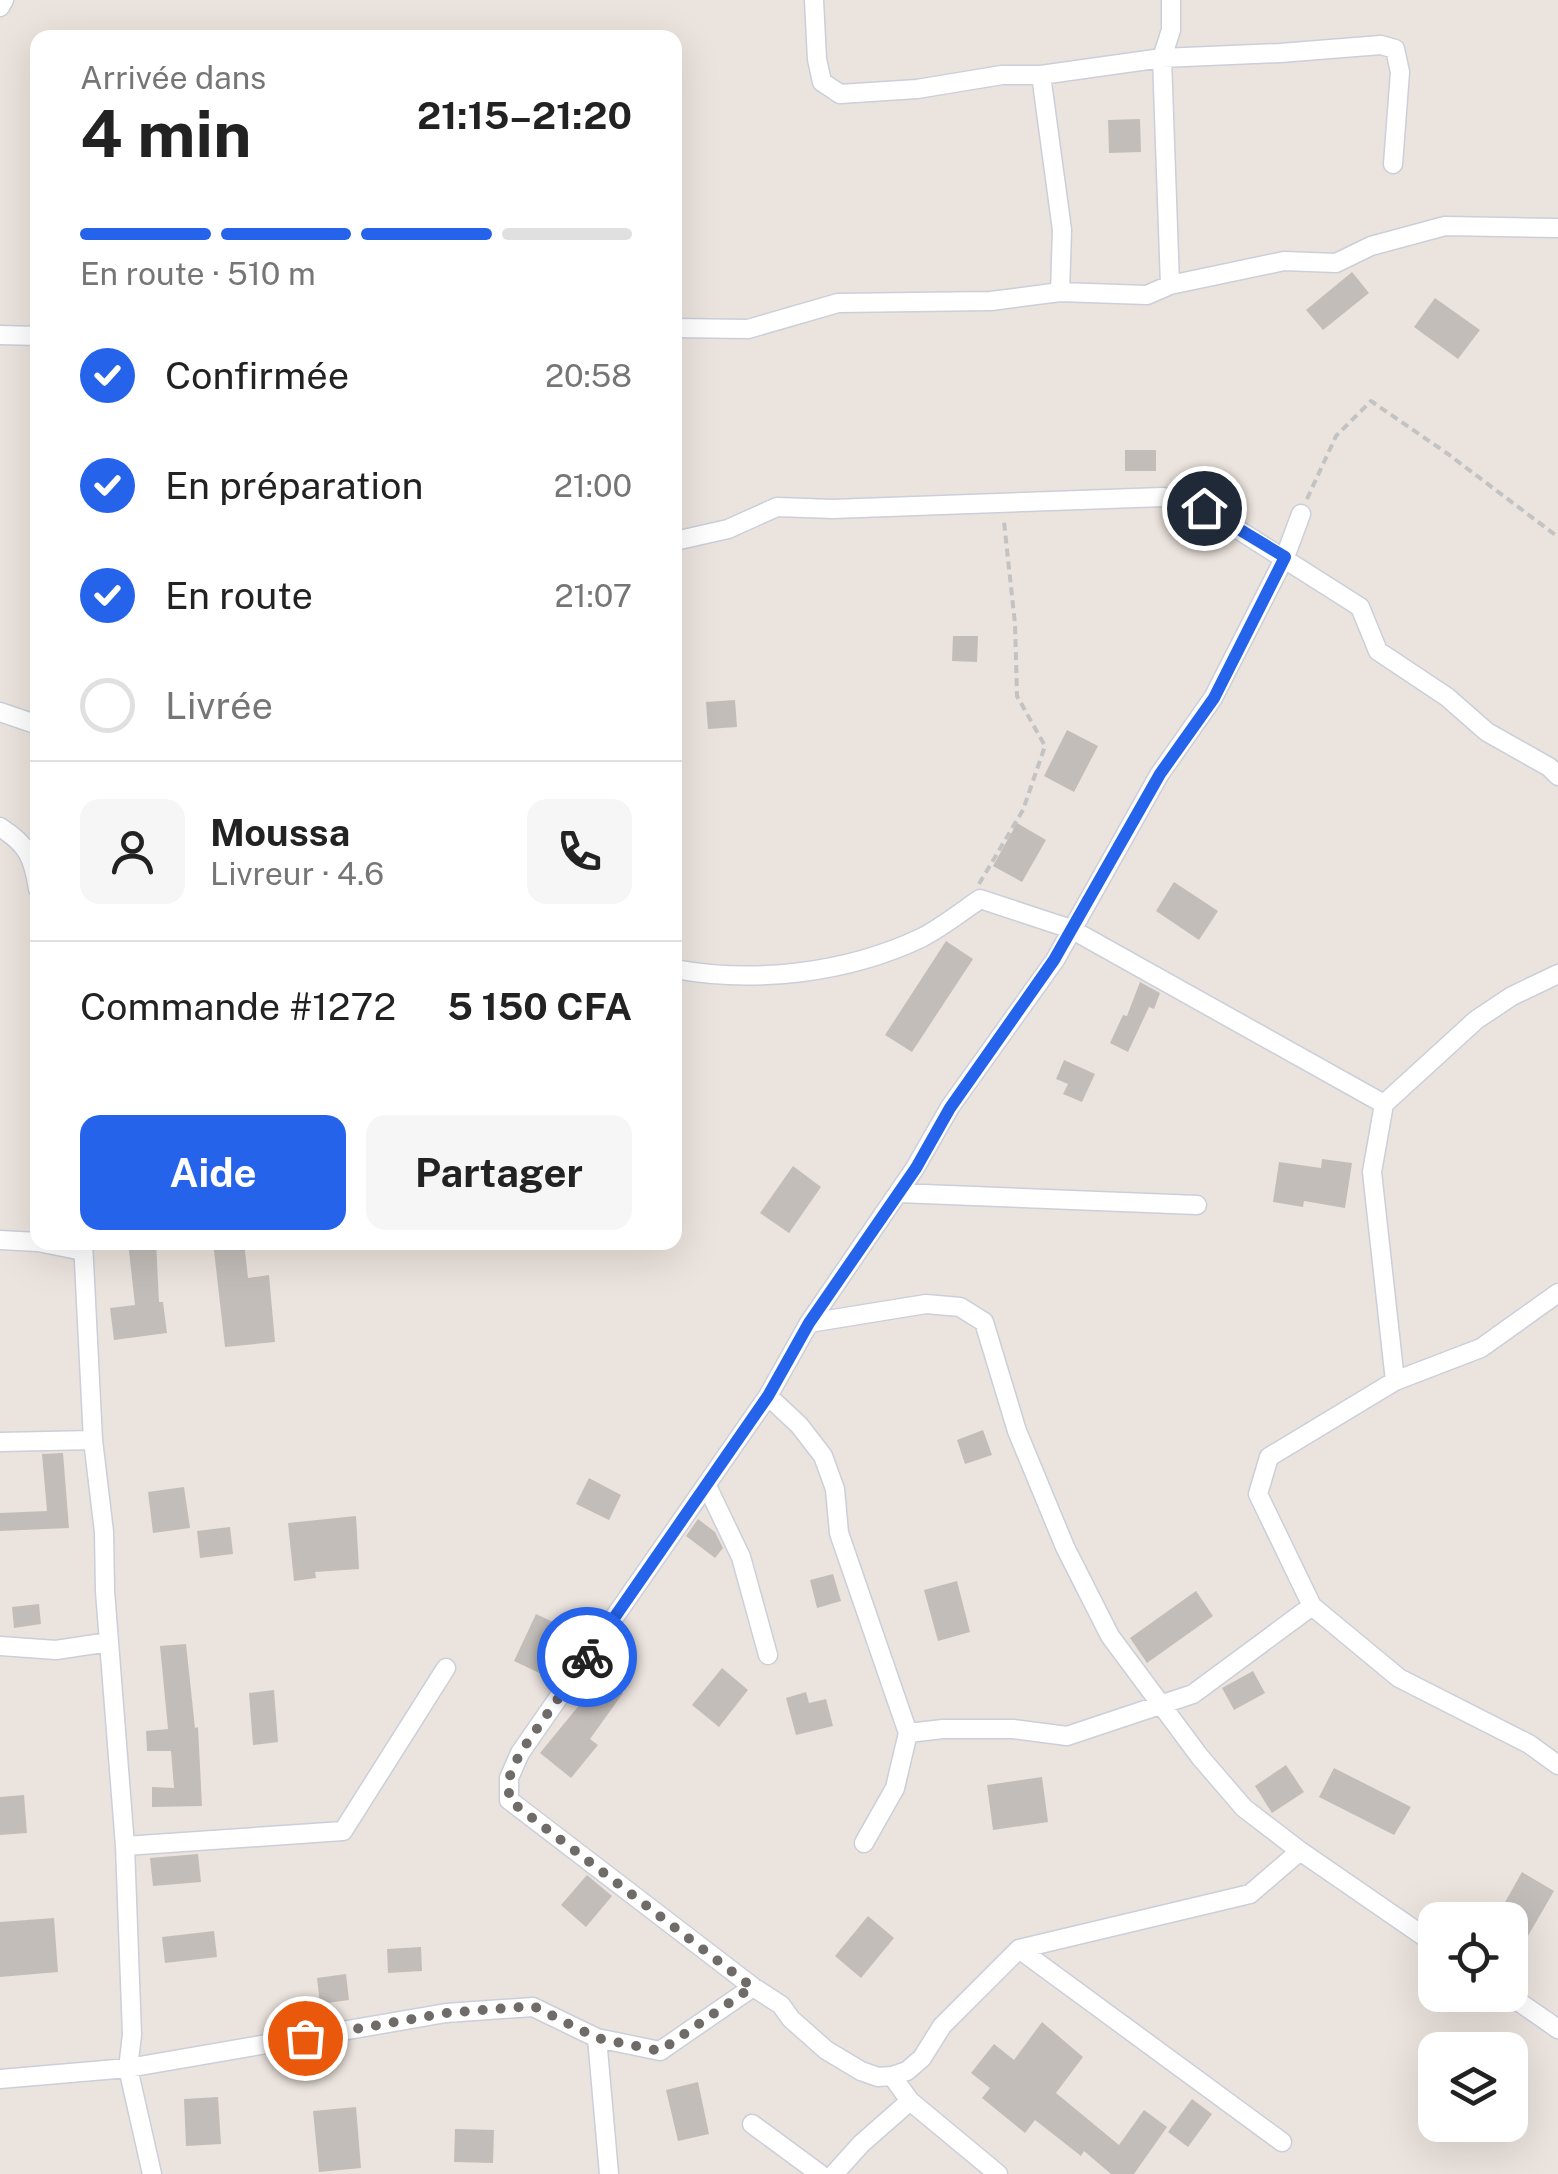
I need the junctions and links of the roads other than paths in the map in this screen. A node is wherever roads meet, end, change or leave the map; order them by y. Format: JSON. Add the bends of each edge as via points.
{"nodes":[{"id":1,"x":4,"y":0,"type":"edge"},
{"id":2,"x":814,"y":0,"type":"edge"},
{"id":3,"x":1170,"y":0,"type":"edge"},
{"id":4,"x":0,"y":7,"type":"edge"},
{"id":5,"x":1162,"y":58,"type":"junction"},
{"id":6,"x":1041,"y":76,"type":"junction"},
{"id":7,"x":1392,"y":164,"type":"dead end"},
{"id":8,"x":1558,"y":228,"type":"edge"},
{"id":9,"x":1170,"y":285,"type":"junction"},
{"id":10,"x":1060,"y":292,"type":"junction"},
{"id":11,"x":682,"y":328,"type":"edge"},
{"id":12,"x":0,"y":335,"type":"edge"},
{"id":13,"x":30,"y":336,"type":"edge"},
{"id":14,"x":1301,"y":514,"type":"road end"},
{"id":15,"x":682,"y":539,"type":"edge"},
{"id":16,"x":1285,"y":557,"type":"junction"},
{"id":17,"x":0,"y":712,"type":"edge"},
{"id":18,"x":30,"y":722,"type":"edge"},
{"id":19,"x":1558,"y":776,"type":"edge"},
{"id":20,"x":0,"y":827,"type":"edge"},
{"id":21,"x":29,"y":836,"type":"edge"},
{"id":22,"x":1071,"y":929,"type":"junction"},
{"id":23,"x":682,"y":970,"type":"edge"},
{"id":24,"x":1558,"y":974,"type":"edge"},
{"id":25,"x":1384,"y":1104,"type":"junction"},
{"id":26,"x":898,"y":1193,"type":"junction"},
{"id":27,"x":1198,"y":1204,"type":"dead end"},
{"id":28,"x":0,"y":1240,"type":"edge"},
{"id":29,"x":30,"y":1242,"type":"edge"},
{"id":30,"x":83,"y":1250,"type":"edge"},
{"id":31,"x":1558,"y":1293,"type":"edge"},
{"id":32,"x":809,"y":1323,"type":"junction"},
{"id":33,"x":1395,"y":1381,"type":"junction"},
{"id":34,"x":768,"y":1396,"type":"junction"},
{"id":35,"x":93,"y":1440,"type":"junction"},
{"id":36,"x":0,"y":1442,"type":"edge"},
{"id":37,"x":707,"y":1486,"type":"junction"},
{"id":38,"x":1312,"y":1606,"type":"junction"},
{"id":39,"x":109,"y":1642,"type":"junction"},
{"id":40,"x":0,"y":1646,"type":"edge"},
{"id":41,"x":768,"y":1655,"type":"dead end"},
{"id":42,"x":446,"y":1668,"type":"dead end"},
{"id":43,"x":1162,"y":1706,"type":"junction"},
{"id":44,"x":908,"y":1733,"type":"junction"},
{"id":45,"x":1558,"y":1765,"type":"edge"},
{"id":46,"x":864,"y":1843,"type":"dead end"},
{"id":47,"x":126,"y":1846,"type":"junction"},
{"id":48,"x":1300,"y":1851,"type":"junction"},
{"id":49,"x":1418,"y":1932,"type":"edge"},
{"id":50,"x":1019,"y":1949,"type":"junction"},
{"id":51,"x":752,"y":1987,"type":"junction"},
{"id":52,"x":1528,"y":2007,"type":"edge"},
{"id":53,"x":1558,"y":2028,"type":"edge"},
{"id":54,"x":597,"y":2038,"type":"junction"},
{"id":55,"x":128,"y":2068,"type":"junction"},
{"id":56,"x":892,"y":2076,"type":"junction"},
{"id":57,"x":0,"y":2079,"type":"edge"},
{"id":58,"x":910,"y":2100,"type":"junction"},
{"id":59,"x":752,"y":2124,"type":"dead end"},
{"id":60,"x":1282,"y":2142,"type":"dead end"},
{"id":61,"x":152,"y":2174,"type":"edge"},
{"id":62,"x":609,"y":2174,"type":"edge"},
{"id":63,"x":820,"y":2174,"type":"edge"},
{"id":64,"x":834,"y":2174,"type":"edge"},
{"id":65,"x":998,"y":2174,"type":"edge"}],
"edges":[{"from":1,"to":4,"type":"street"},
{"from":2,"to":6,"type":"street","via":[[822,82],[840,94],[1002,74]]},
{"from":3,"to":5,"type":"street","via":[[1171,30]]},
{"from":5,"to":6,"type":"street"},
{"from":5,"to":7,"type":"street","via":[[1381,44],[1396,50]]},
{"from":5,"to":9,"type":"street"},
{"from":6,"to":10,"type":"street","via":[[1062,230]]},
{"from":8,"to":9,"type":"street","via":[[1444,226],[1336,263],[1284,260]]},
{"from":9,"to":10,"type":"street","via":[[1148,295]]},
{"from":10,"to":11,"type":"street","via":[[991,301],[838,303],[748,328]]},
{"from":12,"to":13,"type":"street"},
{"from":14,"to":16,"type":"street"},
{"from":15,"to":16,"type":"street","via":[[728,529],[777,507],[1163,497],[1204,508]]},
{"from":16,"to":19,"type":"street","via":[[1360,608],[1378,651]]},
{"from":16,"to":22,"type":"street","via":[[1214,698],[1160,774]]},
{"from":17,"to":18,"type":"street"},
{"from":20,"to":21,"type":"street"},
{"from":22,"to":23,"type":"street","via":[[980,899],[924,937],[834,968],[746,975]]},
{"from":22,"to":25,"type":"street"},
{"from":22,"to":26,"type":"street"},
{"from":24,"to":25,"type":"street","via":[[1476,1020]]},
{"from":25,"to":33,"type":"street","via":[[1372,1172]]},
{"from":26,"to":27,"type":"street"},
{"from":26,"to":32,"type":"street"},
{"from":28,"to":29,"type":"street"},
{"from":30,"to":35,"type":"street"},
{"from":31,"to":33,"type":"street","via":[[1480,1348]]},
{"from":32,"to":34,"type":"street"},
{"from":32,"to":43,"type":"street","via":[[926,1304],[960,1307],[984,1322],[1017,1430],[1064,1547],[1110,1636]]},
{"from":33,"to":38,"type":"street","via":[[1269,1457],[1258,1494]]},
{"from":34,"to":37,"type":"street"},
{"from":34,"to":44,"type":"street","via":[[823,1456],[840,1533]]},
{"from":35,"to":36,"type":"street"},
{"from":35,"to":39,"type":"street"},
{"from":37,"to":41,"type":"street","via":[[740,1557]]},
{"from":37,"to":51,"type":"street","via":[[520,1753],[509,1778],[509,1800]]},
{"from":38,"to":43,"type":"street","via":[[1193,1694]]},
{"from":38,"to":45,"type":"street","via":[[1399,1678]]},
{"from":39,"to":40,"type":"street","via":[[56,1650]]},
{"from":39,"to":47,"type":"street"},
{"from":42,"to":47,"type":"street","via":[[343,1830]]},
{"from":43,"to":44,"type":"street","via":[[1068,1736],[1013,1728]]},
{"from":43,"to":48,"type":"street","via":[[1244,1808]]},
{"from":44,"to":46,"type":"street","via":[[895,1788]]},
{"from":47,"to":55,"type":"street"},
{"from":48,"to":49,"type":"street"},
{"from":48,"to":50,"type":"street","via":[[1250,1894]]},
{"from":50,"to":56,"type":"street","via":[[942,2026],[922,2058]]},
{"from":50,"to":60,"type":"street"},
{"from":51,"to":54,"type":"street","via":[[660,2051]]},
{"from":51,"to":56,"type":"street","via":[[781,2005],[826,2050],[861,2071]]},
{"from":52,"to":53,"type":"street"},
{"from":54,"to":55,"type":"street","via":[[533,2006],[446,2013]]},
{"from":54,"to":62,"type":"street"},
{"from":55,"to":57,"type":"street"},
{"from":55,"to":61,"type":"street"},
{"from":56,"to":58,"type":"street"},
{"from":58,"to":64,"type":"street"},
{"from":58,"to":65,"type":"street"},
{"from":59,"to":63,"type":"street"}]}
